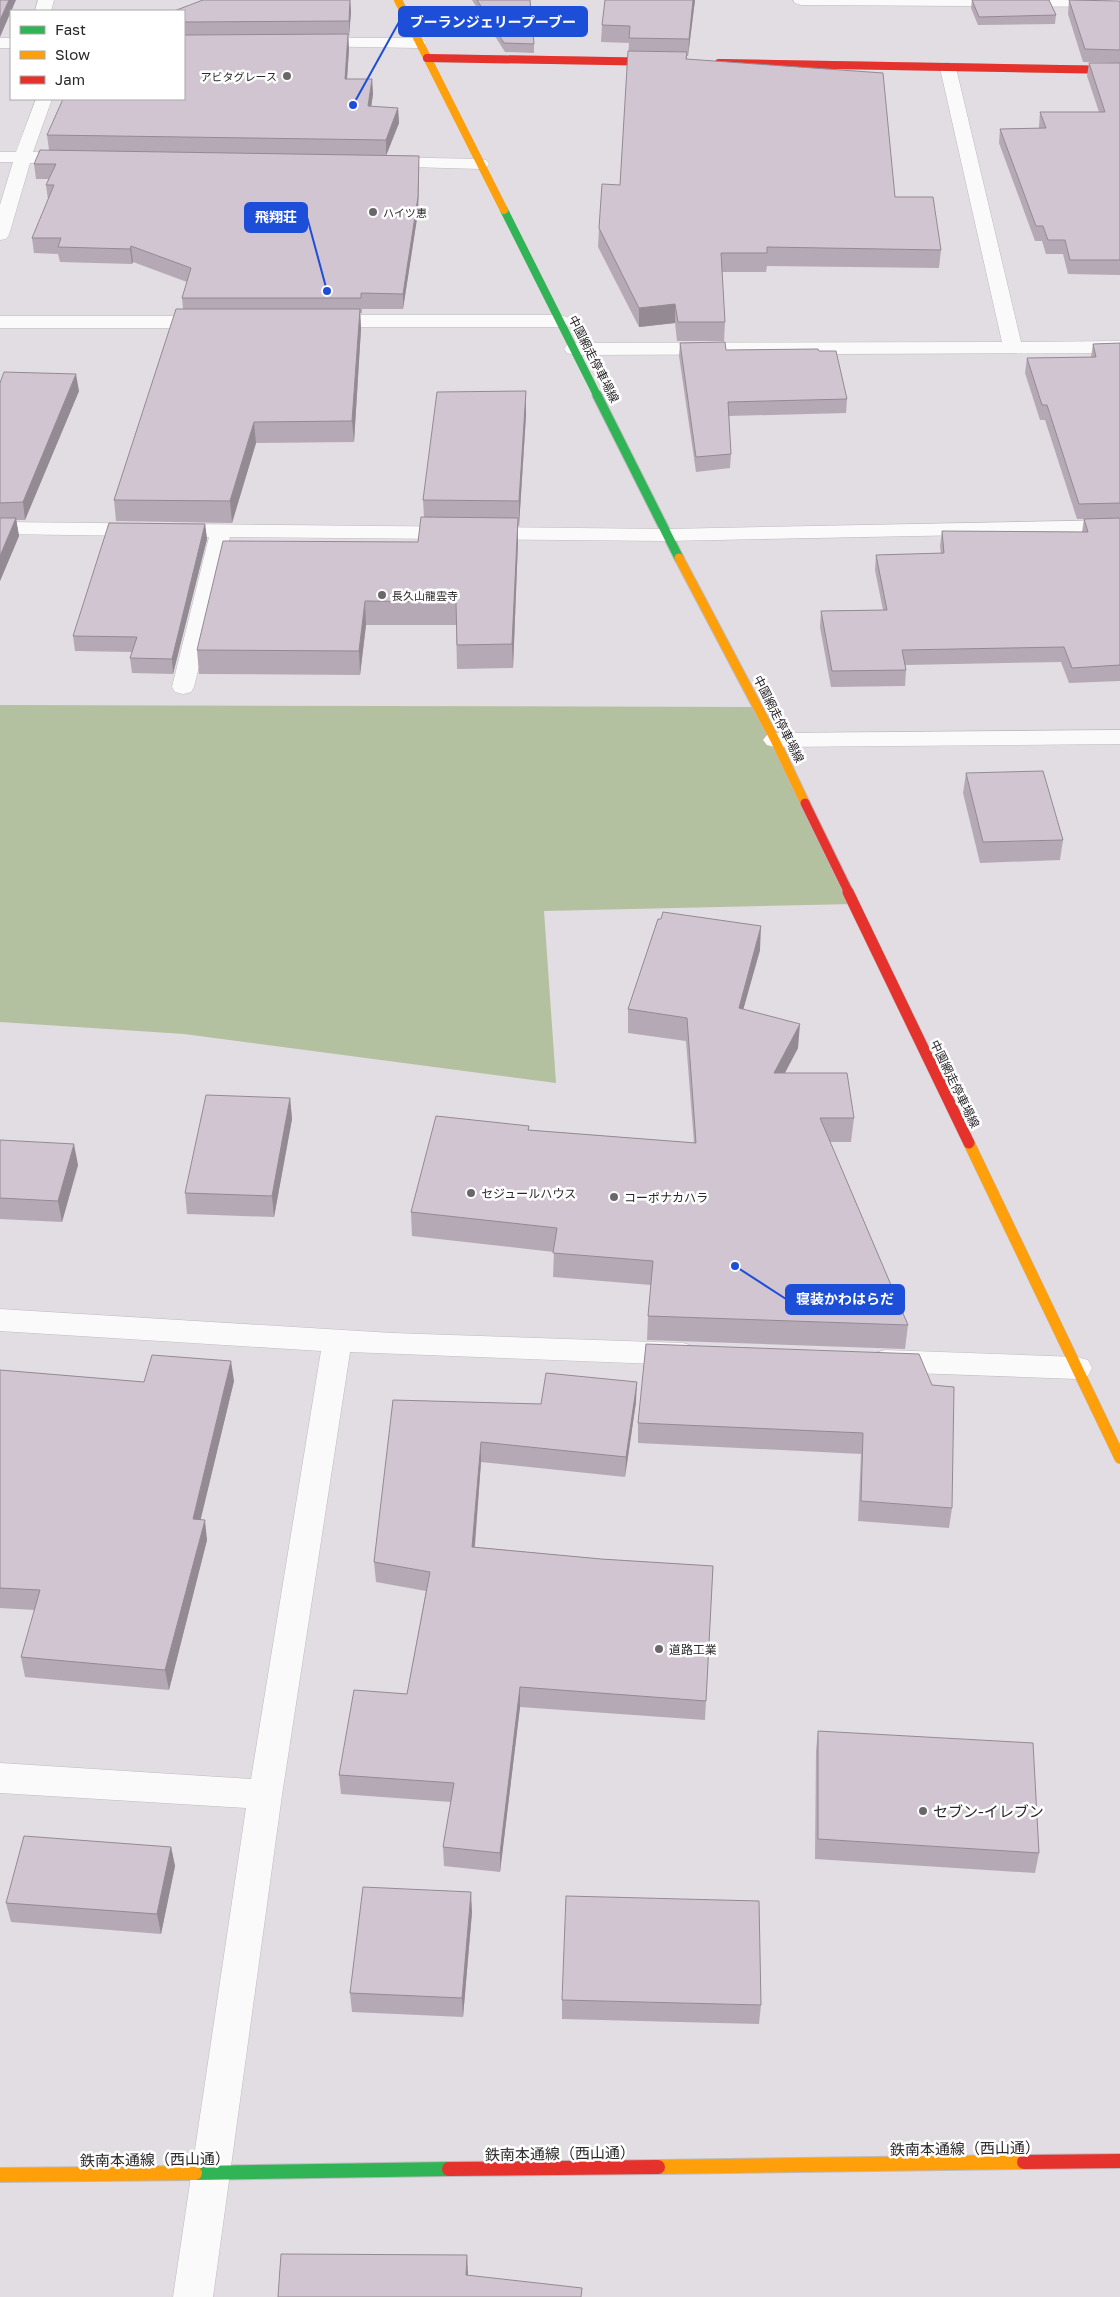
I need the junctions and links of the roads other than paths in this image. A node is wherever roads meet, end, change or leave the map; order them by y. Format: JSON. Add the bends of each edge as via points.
{"nodes":[{"id":1,"x":398,"y":0,"type":"edge"},
{"id":2,"x":802,"y":0,"type":"edge"},
{"id":3,"x":1120,"y":2,"type":"edge"},
{"id":4,"x":301,"y":43,"type":"edge"},
{"id":5,"x":418,"y":43,"type":"junction"},
{"id":6,"x":427,"y":58,"type":"junction"},
{"id":7,"x":682,"y":63,"type":"edge"},
{"id":8,"x":712,"y":63,"type":"edge"},
{"id":9,"x":948,"y":68,"type":"junction"},
{"id":10,"x":1120,"y":70,"type":"edge"},
{"id":11,"x":44,"y":100,"type":"edge"},
{"id":12,"x":0,"y":157,"type":"edge"},
{"id":13,"x":24,"y":157,"type":"junction"},
{"id":14,"x":93,"y":158,"type":"edge"},
{"id":15,"x":361,"y":162,"type":"edge"},
{"id":16,"x":480,"y":164,"type":"junction"},
{"id":17,"x":0,"y":235,"type":"edge"},
{"id":18,"x":310,"y":321,"type":"edge"},
{"id":19,"x":560,"y":321,"type":"junction"},
{"id":20,"x":0,"y":322,"type":"edge"},
{"id":21,"x":230,"y":322,"type":"edge"},
{"id":22,"x":1013,"y":348,"type":"junction"},
{"id":23,"x":1120,"y":348,"type":"edge"},
{"id":24,"x":574,"y":350,"type":"junction"},
{"id":25,"x":1120,"y":526,"type":"edge"},
{"id":26,"x":0,"y":528,"type":"edge"},
{"id":27,"x":221,"y":531,"type":"junction"},
{"id":28,"x":667,"y":535,"type":"junction"},
{"id":29,"x":183,"y":687,"type":"dead end"},
{"id":30,"x":1120,"y":737,"type":"edge"},
{"id":31,"x":775,"y":740,"type":"junction"},
{"id":32,"x":0,"y":1320,"type":"edge"},
{"id":33,"x":338,"y":1341,"type":"junction"},
{"id":34,"x":710,"y":1355,"type":"edge"},
{"id":35,"x":859,"y":1360,"type":"edge"},
{"id":36,"x":1077,"y":1368,"type":"junction"},
{"id":37,"x":1120,"y":1458,"type":"edge"},
{"id":38,"x":0,"y":1778,"type":"edge"},
{"id":39,"x":265,"y":1795,"type":"junction"},
{"id":40,"x":1120,"y":2160,"type":"edge"},
{"id":41,"x":212,"y":2173,"type":"junction"},
{"id":42,"x":0,"y":2176,"type":"edge"},
{"id":43,"x":193,"y":2297,"type":"edge"}],
"edges":[{"from":1,"to":5,"type":"main road","name":"中園網走停車場線"},
{"from":2,"to":3,"type":"street"},
{"from":4,"to":5,"type":"street"},
{"from":5,"to":6,"type":"main road","name":"中園網走停車場線"},
{"from":6,"to":7,"type":"main road"},
{"from":6,"to":16,"type":"main road","name":"中園網走停車場線"},
{"from":8,"to":9,"type":"main road"},
{"from":9,"to":10,"type":"main road"},
{"from":9,"to":22,"type":"street"},
{"from":11,"to":13,"type":"street"},
{"from":12,"to":13,"type":"street"},
{"from":13,"to":14,"type":"street"},
{"from":13,"to":17,"type":"street"},
{"from":15,"to":16,"type":"street"},
{"from":16,"to":19,"type":"main road","name":"中園網走停車場線"},
{"from":18,"to":19,"type":"street"},
{"from":19,"to":24,"type":"main road","name":"中園網走停車場線"},
{"from":20,"to":21,"type":"street"},
{"from":22,"to":23,"type":"street"},
{"from":22,"to":24,"type":"street"},
{"from":24,"to":28,"type":"main road","name":"中園網走停車場線"},
{"from":25,"to":28,"type":"street"},
{"from":26,"to":27,"type":"street"},
{"from":27,"to":28,"type":"street"},
{"from":27,"to":29,"type":"street"},
{"from":28,"to":31,"type":"main road","name":"中園網走停車場線"},
{"from":30,"to":31,"type":"street"},
{"from":31,"to":36,"type":"main road","name":"中園網走停車場線"},
{"from":32,"to":33,"type":"street"},
{"from":33,"to":34,"type":"street"},
{"from":33,"to":39,"type":"street"},
{"from":35,"to":36,"type":"street"},
{"from":36,"to":37,"type":"main road","name":"中園網走停車場線"},
{"from":38,"to":39,"type":"street"},
{"from":39,"to":41,"type":"street"},
{"from":40,"to":41,"type":"main road","name":"鉄南本通線（西山通）"},
{"from":41,"to":42,"type":"main road","name":"鉄南本通線（西山通）"},
{"from":41,"to":43,"type":"street"}]}
